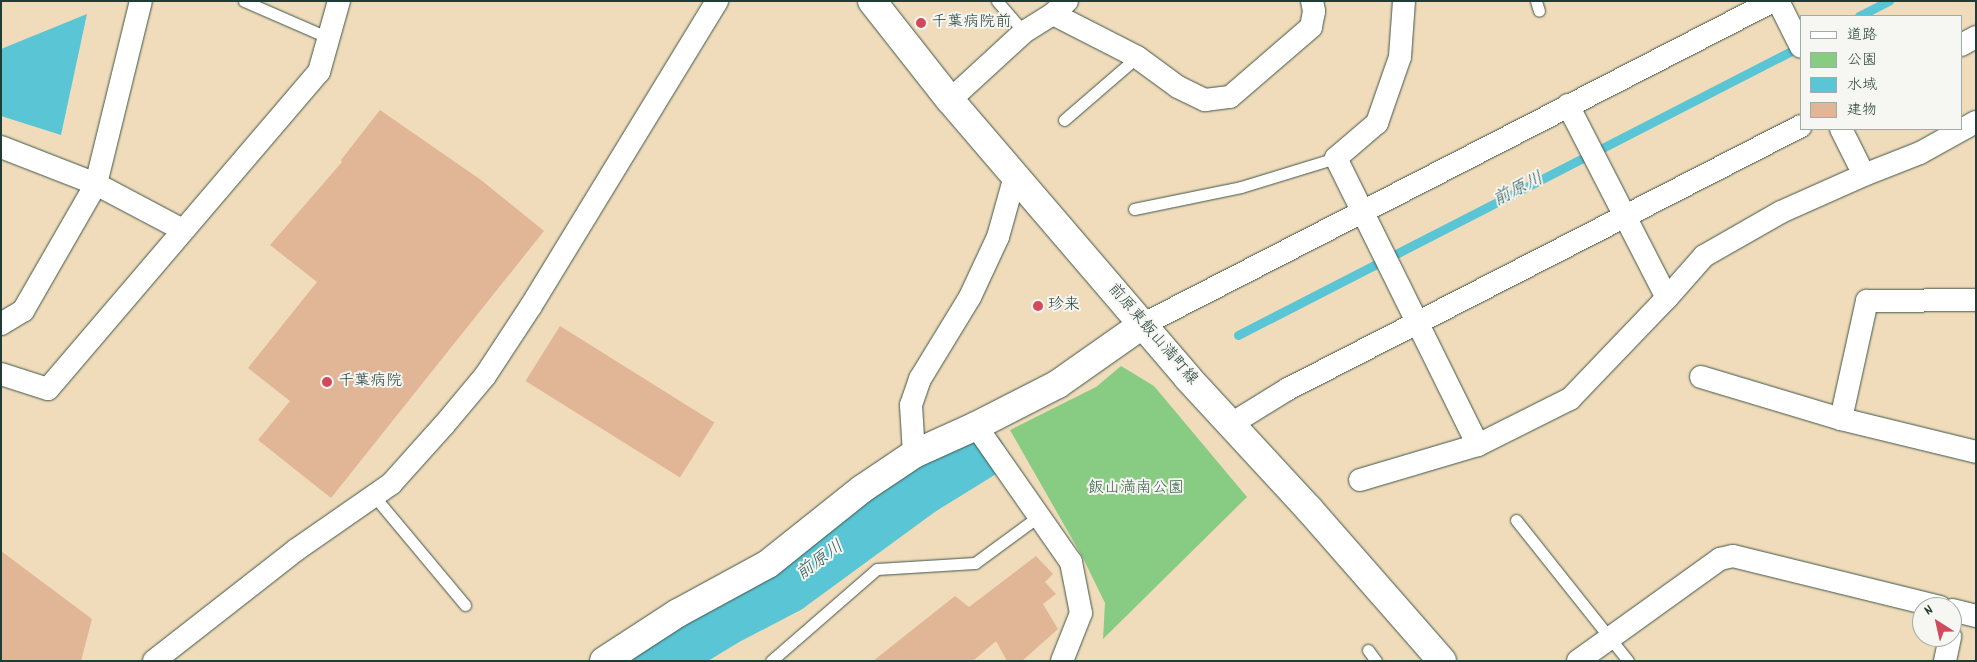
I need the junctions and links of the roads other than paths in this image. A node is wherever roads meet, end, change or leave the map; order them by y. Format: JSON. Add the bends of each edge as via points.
{"nodes":[{"id":1,"x":141,"y":1,"type":"edge"},
{"id":2,"x":244,"y":1,"type":"edge"},
{"id":3,"x":339,"y":1,"type":"edge"},
{"id":4,"x":717,"y":1,"type":"edge"},
{"id":5,"x":872,"y":1,"type":"edge"},
{"id":6,"x":997,"y":1,"type":"edge"},
{"id":7,"x":1312,"y":1,"type":"edge"},
{"id":8,"x":1404,"y":1,"type":"edge"},
{"id":9,"x":1773,"y":1,"type":"edge"},
{"id":10,"x":1778,"y":1,"type":"edge"},
{"id":11,"x":1060,"y":7,"type":"edge"},
{"id":12,"x":1024,"y":32,"type":"junction"},
{"id":13,"x":1976,"y":37,"type":"edge"},
{"id":14,"x":329,"y":38,"type":"junction"},
{"id":15,"x":1962,"y":44,"type":"edge"},
{"id":16,"x":1800,"y":45,"type":"edge"},
{"id":17,"x":1137,"y":57,"type":"junction"},
{"id":18,"x":950,"y":100,"type":"junction"},
{"id":19,"x":1568,"y":105,"type":"junction"},
{"id":20,"x":1064,"y":120,"type":"dead end"},
{"id":21,"x":1976,"y":122,"type":"edge"},
{"id":22,"x":1800,"y":127,"type":"edge"},
{"id":23,"x":1842,"y":130,"type":"edge"},
{"id":24,"x":1962,"y":130,"type":"edge"},
{"id":25,"x":1962,"y":130,"type":"edge"},
{"id":26,"x":1,"y":147,"type":"edge"},
{"id":27,"x":1336,"y":158,"type":"junction"},
{"id":28,"x":1864,"y":175,"type":"junction"},
{"id":29,"x":1015,"y":176,"type":"junction"},
{"id":30,"x":96,"y":184,"type":"junction"},
{"id":31,"x":1134,"y":209,"type":"dead end"},
{"id":32,"x":1363,"y":212,"type":"junction"},
{"id":33,"x":1624,"y":216,"type":"junction"},
{"id":34,"x":183,"y":230,"type":"junction"},
{"id":35,"x":1667,"y":298,"type":"junction"},
{"id":36,"x":1976,"y":300,"type":"edge"},
{"id":37,"x":1418,"y":322,"type":"junction"},
{"id":38,"x":1,"y":324,"type":"edge"},
{"id":39,"x":1142,"y":325,"type":"junction"},
{"id":40,"x":1,"y":374,"type":"edge"},
{"id":41,"x":1701,"y":377,"type":"dead end"},
{"id":42,"x":1841,"y":419,"type":"junction"},
{"id":43,"x":1231,"y":424,"type":"junction"},
{"id":44,"x":976,"y":426,"type":"junction"},
{"id":45,"x":1478,"y":445,"type":"junction"},
{"id":46,"x":1976,"y":452,"type":"edge"},
{"id":47,"x":914,"y":454,"type":"junction"},
{"id":48,"x":1360,"y":480,"type":"dead end"},
{"id":49,"x":374,"y":496,"type":"junction"},
{"id":50,"x":1039,"y":516,"type":"junction"},
{"id":51,"x":1516,"y":520,"type":"dead end"},
{"id":52,"x":1912,"y":604,"type":"edge"},
{"id":53,"x":465,"y":606,"type":"dead end"},
{"id":54,"x":1610,"y":636,"type":"junction"},
{"id":55,"x":1948,"y":647,"type":"edge"},
{"id":56,"x":1368,"y":650,"type":"dead end"},
{"id":57,"x":154,"y":661,"type":"edge"},
{"id":58,"x":604,"y":661,"type":"edge"},
{"id":59,"x":771,"y":661,"type":"edge"},
{"id":60,"x":1062,"y":661,"type":"edge"},
{"id":61,"x":1376,"y":661,"type":"edge"},
{"id":62,"x":1442,"y":661,"type":"edge"},
{"id":63,"x":1578,"y":661,"type":"edge"},
{"id":64,"x":1628,"y":661,"type":"edge"},
{"id":65,"x":1945,"y":661,"type":"edge"}],
"edges":[{"from":1,"to":30,"type":"street"},
{"from":2,"to":14,"type":"lane"},
{"from":3,"to":14,"type":"street"},
{"from":4,"to":49,"type":"street","via":[[485,376],[397,477]]},
{"from":5,"to":18,"type":"street","name":"前原東飯山満町線"},
{"from":6,"to":12,"type":"lane"},
{"from":7,"to":17,"type":"street","via":[[1311,27],[1230,97],[1205,100],[1178,88]]},
{"from":8,"to":27,"type":"street","via":[[1400,57],[1377,123]]},
{"from":9,"to":19,"type":"street"},
{"from":10,"to":16,"type":"street"},
{"from":11,"to":12,"type":"street"},
{"from":11,"to":17,"type":"street"},
{"from":12,"to":18,"type":"street"},
{"from":13,"to":15,"type":"street"},
{"from":14,"to":34,"type":"street","via":[[319,72]]},
{"from":17,"to":20,"type":"lane"},
{"from":18,"to":29,"type":"street","name":"前原東飯山満町線"},
{"from":19,"to":32,"type":"street"},
{"from":19,"to":33,"type":"street"},
{"from":21,"to":24,"type":"street"},
{"from":22,"to":33,"type":"street"},
{"from":23,"to":28,"type":"street"},
{"from":25,"to":28,"type":"street","via":[[1920,153]]},
{"from":26,"to":30,"type":"street"},
{"from":27,"to":31,"type":"lane","via":[[1241,187]]},
{"from":27,"to":32,"type":"street"},
{"from":28,"to":35,"type":"street","via":[[1781,212],[1704,256]]},
{"from":29,"to":39,"type":"street","name":"前原東飯山満町線"},
{"from":29,"to":47,"type":"street","via":[[998,237],[970,297],[920,379],[911,405]]},
{"from":30,"to":34,"type":"street"},
{"from":30,"to":38,"type":"street","via":[[23,311]]},
{"from":32,"to":37,"type":"street"},
{"from":32,"to":39,"type":"street"},
{"from":33,"to":35,"type":"street"},
{"from":33,"to":37,"type":"street"},
{"from":34,"to":40,"type":"street","via":[[48,389]]},
{"from":35,"to":45,"type":"street","via":[[1570,400]]},
{"from":36,"to":42,"type":"street","via":[[1867,301]]},
{"from":37,"to":43,"type":"street","via":[[1288,389]]},
{"from":37,"to":45,"type":"street"},
{"from":39,"to":43,"type":"street","name":"前原東飯山満町線"},
{"from":39,"to":44,"type":"street","via":[[1058,384]]},
{"from":41,"to":42,"type":"street"},
{"from":42,"to":46,"type":"street"},
{"from":43,"to":62,"type":"street","name":"前原東飯山満町線"},
{"from":44,"to":47,"type":"street"},
{"from":44,"to":50,"type":"street"},
{"from":45,"to":48,"type":"street"},
{"from":47,"to":58,"type":"street","via":[[862,489],[768,564],[678,613]]},
{"from":49,"to":53,"type":"lane"},
{"from":49,"to":57,"type":"street","via":[[296,550]]},
{"from":50,"to":59,"type":"lane","via":[[975,563],[877,569]]},
{"from":50,"to":60,"type":"street","via":[[1071,562],[1081,613]]},
{"from":51,"to":54,"type":"lane"},
{"from":52,"to":54,"type":"street","via":[[1733,556],[1720,559]]},
{"from":54,"to":63,"type":"street"},
{"from":54,"to":64,"type":"lane"},
{"from":55,"to":65,"type":"street"},
{"from":56,"to":61,"type":"lane"}]}
